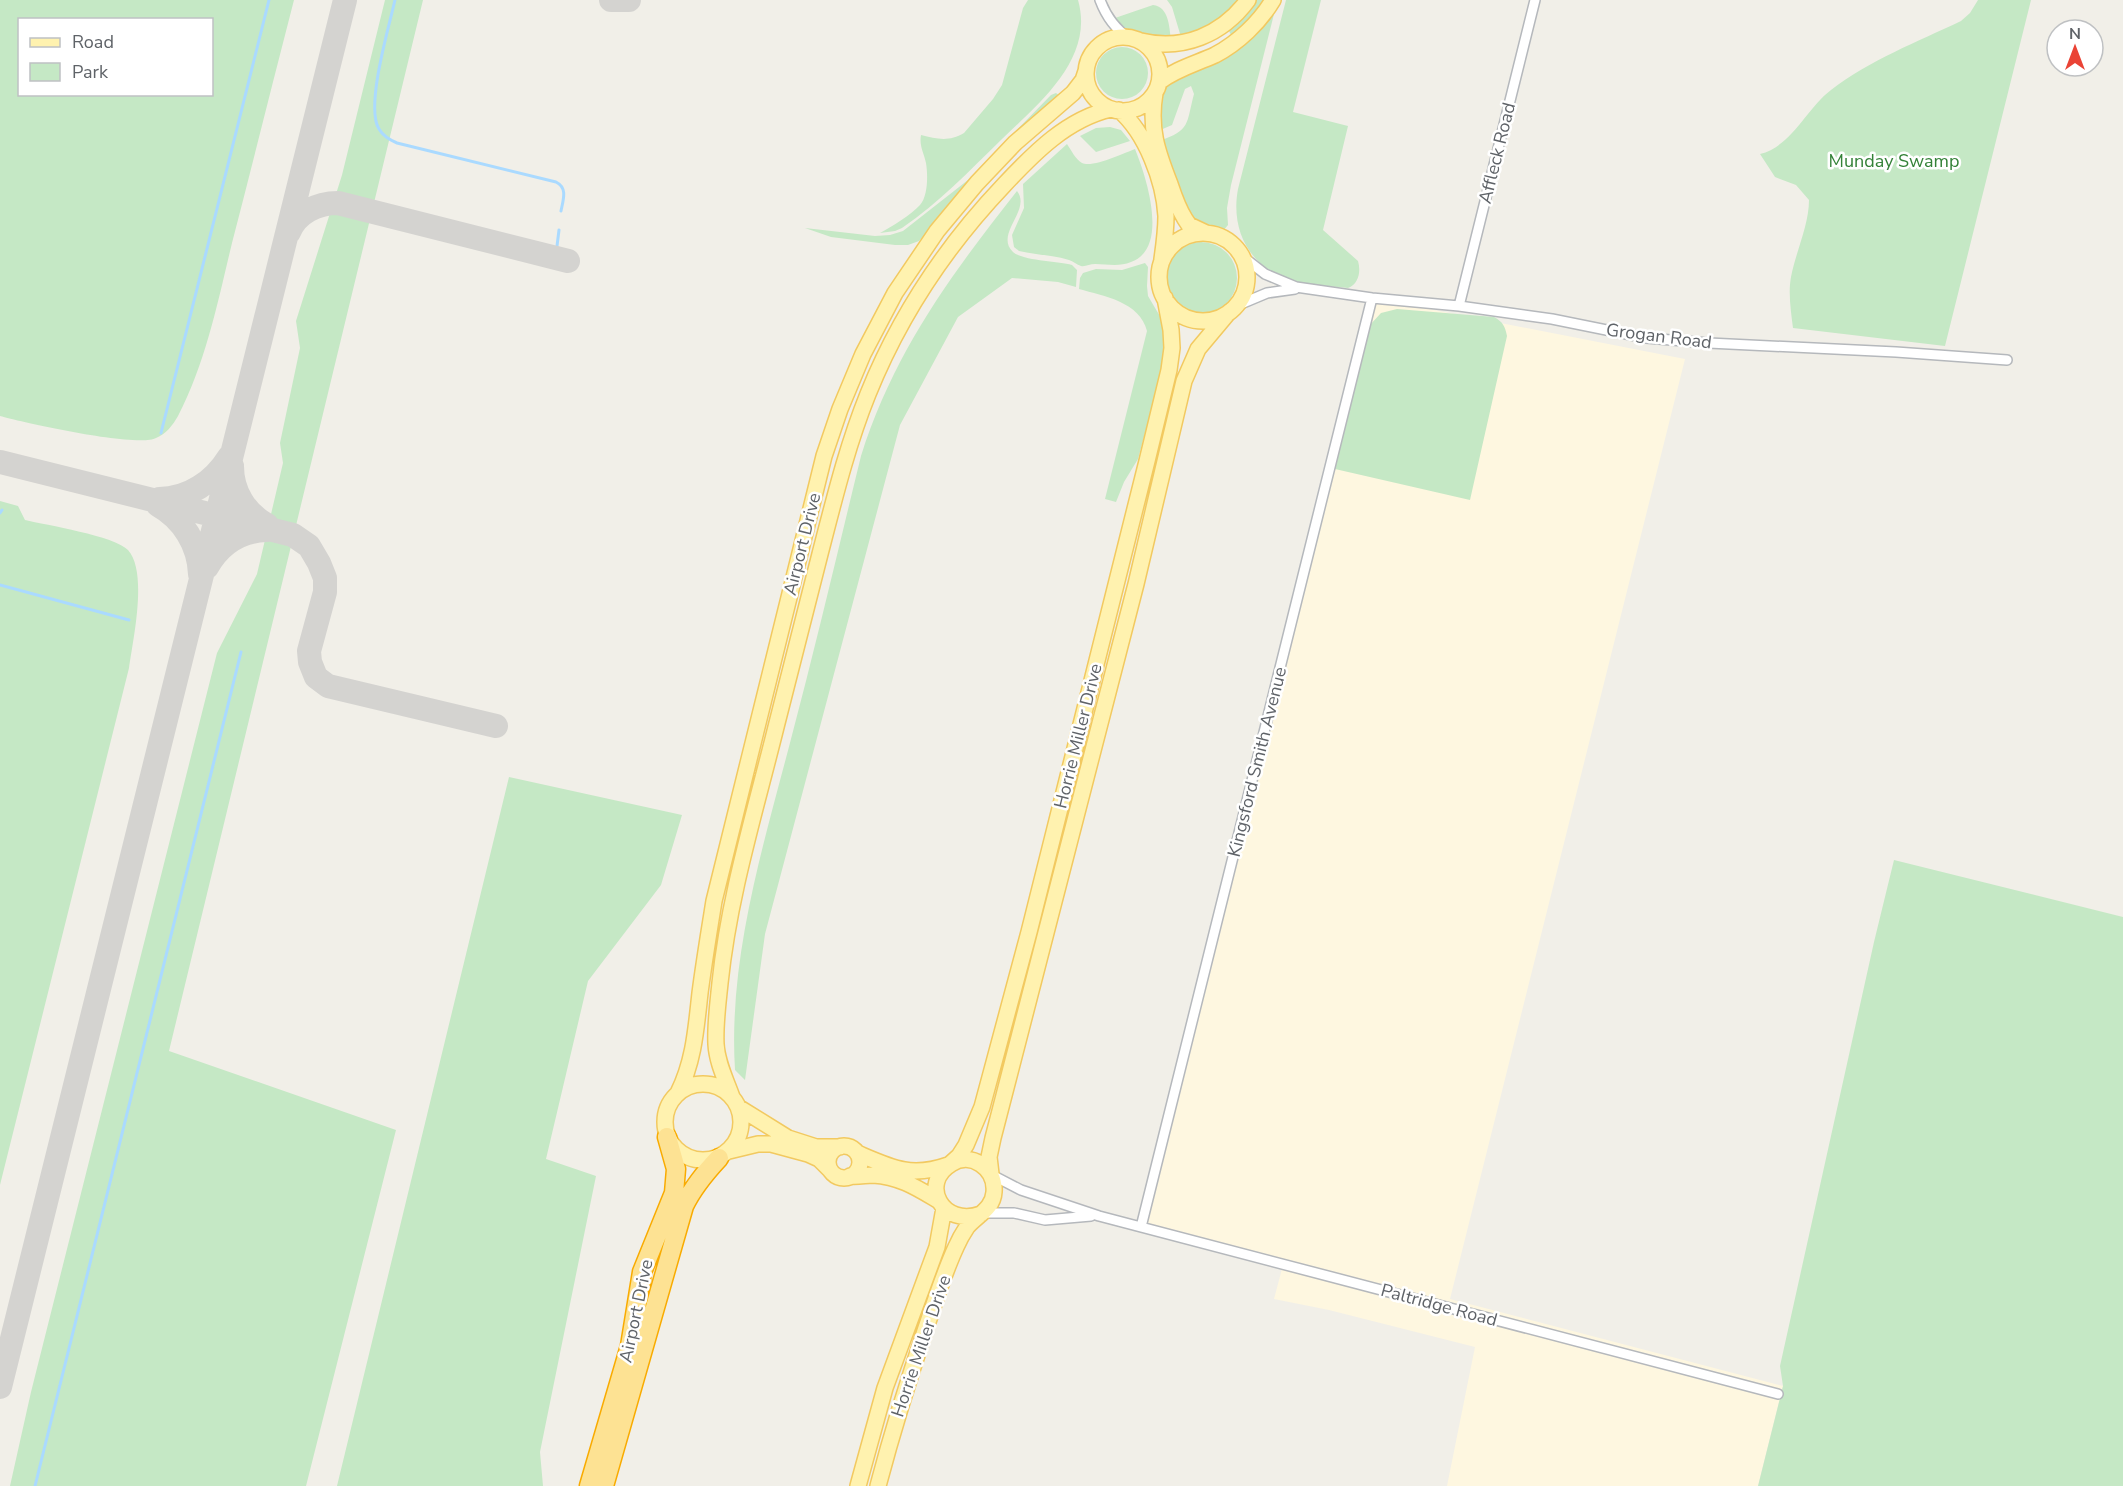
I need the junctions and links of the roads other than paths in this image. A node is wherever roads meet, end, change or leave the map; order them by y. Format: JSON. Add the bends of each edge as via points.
{"nodes":[{"id":1,"x":1100,"y":0,"type":"edge"},
{"id":2,"x":1248,"y":0,"type":"edge"},
{"id":3,"x":1273,"y":0,"type":"edge"},
{"id":4,"x":1535,"y":0,"type":"edge"},
{"id":5,"x":1135,"y":39,"type":"junction"},
{"id":6,"x":1086,"y":70,"type":"junction"},
{"id":7,"x":1157,"y":87,"type":"junction"},
{"id":8,"x":1115,"y":109,"type":"junction"},
{"id":9,"x":1207,"y":233,"type":"junction"},
{"id":10,"x":1242,"y":256,"type":"junction"},
{"id":11,"x":1161,"y":265,"type":"junction"},
{"id":12,"x":1312,"y":290,"type":"junction"},
{"id":13,"x":1165,"y":298,"type":"junction"},
{"id":14,"x":1372,"y":298,"type":"junction"},
{"id":15,"x":1459,"y":306,"type":"junction"},
{"id":16,"x":1232,"y":309,"type":"junction"},
{"id":17,"x":2007,"y":360,"type":"dead end"},
{"id":18,"x":678,"y":1093,"type":"junction"},
{"id":19,"x":735,"y":1102,"type":"junction"},
{"id":20,"x":667,"y":1137,"type":"junction"},
{"id":21,"x":840,"y":1146,"type":"junction"},
{"id":22,"x":857,"y":1153,"type":"junction"},
{"id":23,"x":724,"y":1154,"type":"junction"},
{"id":24,"x":949,"y":1165,"type":"junction"},
{"id":25,"x":830,"y":1170,"type":"junction"},
{"id":26,"x":991,"y":1175,"type":"junction"},
{"id":27,"x":850,"y":1176,"type":"junction"},
{"id":28,"x":941,"y":1205,"type":"junction"},
{"id":29,"x":981,"y":1214,"type":"junction"},
{"id":30,"x":1099,"y":1216,"type":"junction"},
{"id":31,"x":1141,"y":1227,"type":"junction"},
{"id":32,"x":1778,"y":1394,"type":"dead end"},
{"id":33,"x":589,"y":1486,"type":"edge"},
{"id":34,"x":604,"y":1486,"type":"edge"},
{"id":35,"x":858,"y":1486,"type":"edge"},
{"id":36,"x":878,"y":1486,"type":"edge"}],
"edges":[{"from":1,"to":5,"type":"street","via":[[1110,21]]},
{"from":2,"to":5,"type":"main road","via":[[1219,28],[1195,39],[1167,46]]},
{"from":3,"to":7,"type":"main road","via":[[1230,46],[1182,68]]},
{"from":4,"to":15,"type":"street","name":"Affleck Road"},
{"from":5,"to":6,"type":"main road","via":[[1118,37],[1106,41],[1089,58]]},
{"from":5,"to":7,"type":"main road","via":[[1156,58],[1160,70]]},
{"from":6,"to":8,"type":"main road","via":[[1092,94]]},
{"from":6,"to":18,"type":"main road","name":"Airport Drive","via":[[1077,89],[999,159],[937,231],[886,310],[843,402],[822,465],[740,791],[714,901],[694,1050]]},
{"from":7,"to":8,"type":"main road","via":[[1147,102],[1137,108]]},
{"from":7,"to":9,"type":"main road","via":[[1151,113],[1163,166],[1185,219]]},
{"from":8,"to":11,"type":"main road","via":[[1128,118],[1142,137],[1162,192],[1166,225]]},
{"from":8,"to":19,"type":"main road","name":"Airport Drive","via":[[1078,120],[1049,141],[966,228],[903,323],[862,410],[832,507],[724,946],[716,1044],[719,1063]]},
{"from":9,"to":10,"type":"main road","via":[[1230,242]]},
{"from":9,"to":11,"type":"main road","via":[[1178,241]]},
{"from":10,"to":12,"type":"street","name":"Grogan Road","via":[[1270,277]]},
{"from":10,"to":16,"type":"main road","via":[[1246,288]]},
{"from":11,"to":13,"type":"main road","via":[[1160,282]]},
{"from":12,"to":14,"type":"street","name":"Grogan Road"},
{"from":12,"to":16,"type":"street","name":"Grogan Road","via":[[1275,291]]},
{"from":13,"to":16,"type":"main road","via":[[1182,315],[1198,320],[1214,319]]},
{"from":13,"to":24,"type":"main road","name":"Horrie Miller Drive","via":[[1172,348],[1150,450],[982,1107],[966,1145]]},
{"from":14,"to":15,"type":"street","name":"Grogan Road"},
{"from":14,"to":31,"type":"street","name":"Kingsford Smith Avenue"},
{"from":15,"to":17,"type":"street","name":"Grogan Road","via":[[1666,340]]},
{"from":16,"to":26,"type":"main road","name":"Horrie Miller Drive","via":[[1198,349],[1184,381],[1133,596],[993,1138]]},
{"from":18,"to":19,"type":"main road","via":[[706,1084],[720,1088]]},
{"from":18,"to":20,"type":"main road","via":[[665,1113]]},
{"from":19,"to":21,"type":"main road","via":[[788,1138],[816,1146]]},
{"from":19,"to":23,"type":"main road","via":[[741,1120],[740,1134]]},
{"from":20,"to":23,"type":"main road","via":[[676,1150],[689,1158],[704,1161]]},
{"from":20,"to":33,"type":"highway","name":"Airport Drive","via":[[676,1169],[674,1193],[642,1272],[630,1346]]},
{"from":21,"to":22,"type":"main road"},
{"from":21,"to":25,"type":"main road","via":[[829,1156]]},
{"from":22,"to":24,"type":"main road","via":[[914,1172]]},
{"from":22,"to":27,"type":"main road","via":[[859,1166]]},
{"from":23,"to":25,"type":"main road","via":[[771,1144],[808,1154]]},
{"from":23,"to":34,"type":"highway","name":"Airport Drive","via":[[700,1178],[684,1206]]},
{"from":24,"to":26,"type":"main road","via":[[973,1161]]},
{"from":24,"to":28,"type":"main road","via":[[937,1181]]},
{"from":25,"to":27,"type":"main road","via":[[841,1178]]},
{"from":26,"to":29,"type":"main road","via":[[993,1200]]},
{"from":26,"to":30,"type":"street","name":"Paltridge Road","via":[[1021,1190]]},
{"from":27,"to":28,"type":"main road","via":[[873,1175],[904,1182]]},
{"from":28,"to":29,"type":"main road","via":[[959,1217]]},
{"from":28,"to":35,"type":"main road","name":"Horrie Miller Drive","via":[[937,1247],[885,1388]]},
{"from":29,"to":30,"type":"street","name":"Paltridge Road","via":[[1014,1213],[1045,1220]]},
{"from":29,"to":36,"type":"main road","name":"Horrie Miller Drive","via":[[960,1238],[942,1282],[904,1393]]},
{"from":30,"to":31,"type":"street","name":"Paltridge Road"},
{"from":31,"to":32,"type":"street","name":"Paltridge Road"}]}
